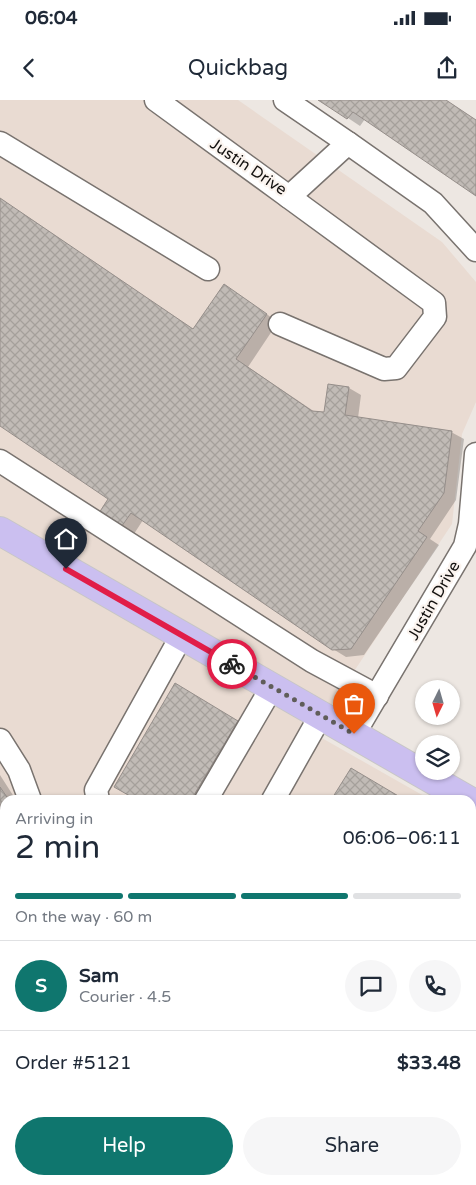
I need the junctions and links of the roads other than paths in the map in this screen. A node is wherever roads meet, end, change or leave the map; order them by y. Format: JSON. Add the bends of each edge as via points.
{"nodes":[{"id":1,"x":156,"y":100,"type":"edge"},
{"id":2,"x":285,"y":100,"type":"edge"},
{"id":3,"x":0,"y":143,"type":"edge"},
{"id":4,"x":348,"y":144,"type":"junction"},
{"id":5,"x":289,"y":197,"type":"junction"},
{"id":6,"x":476,"y":250,"type":"edge"},
{"id":7,"x":208,"y":269,"type":"dead end"},
{"id":8,"x":280,"y":324,"type":"dead end"},
{"id":9,"x":476,"y":454,"type":"edge"},
{"id":10,"x":0,"y":461,"type":"edge"},
{"id":11,"x":0,"y":531,"type":"edge"},
{"id":12,"x":472,"y":538,"type":"edge"},
{"id":13,"x":182,"y":635,"type":"junction"},
{"id":14,"x":272,"y":687,"type":"junction"},
{"id":15,"x":377,"y":696,"type":"junction"},
{"id":16,"x":321,"y":716,"type":"junction"},
{"id":17,"x":354,"y":734,"type":"junction"},
{"id":18,"x":0,"y":740,"type":"edge"},
{"id":19,"x":28,"y":795,"type":"edge"},
{"id":20,"x":97,"y":795,"type":"edge"},
{"id":21,"x":209,"y":795,"type":"edge"},
{"id":22,"x":276,"y":795,"type":"edge"},
{"id":23,"x":460,"y":795,"type":"edge"}],
"edges":[{"from":1,"to":5,"type":"lane","name":"Justin Drive"},
{"from":2,"to":4,"type":"lane"},
{"from":3,"to":7,"type":"lane"},
{"from":4,"to":5,"type":"lane","name":"Justin Drive"},
{"from":4,"to":6,"type":"lane","via":[[433,203]]},
{"from":5,"to":8,"type":"lane","via":[[434,304],[435,316],[396,368],[384,369]]},
{"from":9,"to":12,"type":"lane","name":"Justin Drive"},
{"from":10,"to":15,"type":"lane","via":[[312,661]]},
{"from":11,"to":13,"type":"main road"},
{"from":12,"to":15,"type":"lane","name":"Justin Drive"},
{"from":13,"to":14,"type":"main road"},
{"from":13,"to":20,"type":"lane","via":[[96,790]]},
{"from":14,"to":16,"type":"main road"},
{"from":14,"to":21,"type":"lane"},
{"from":15,"to":17,"type":"lane","name":"Justin Drive"},
{"from":16,"to":17,"type":"main road"},
{"from":16,"to":22,"type":"lane"},
{"from":17,"to":23,"type":"main road"},
{"from":18,"to":19,"type":"lane","via":[[19,770]]}]}
